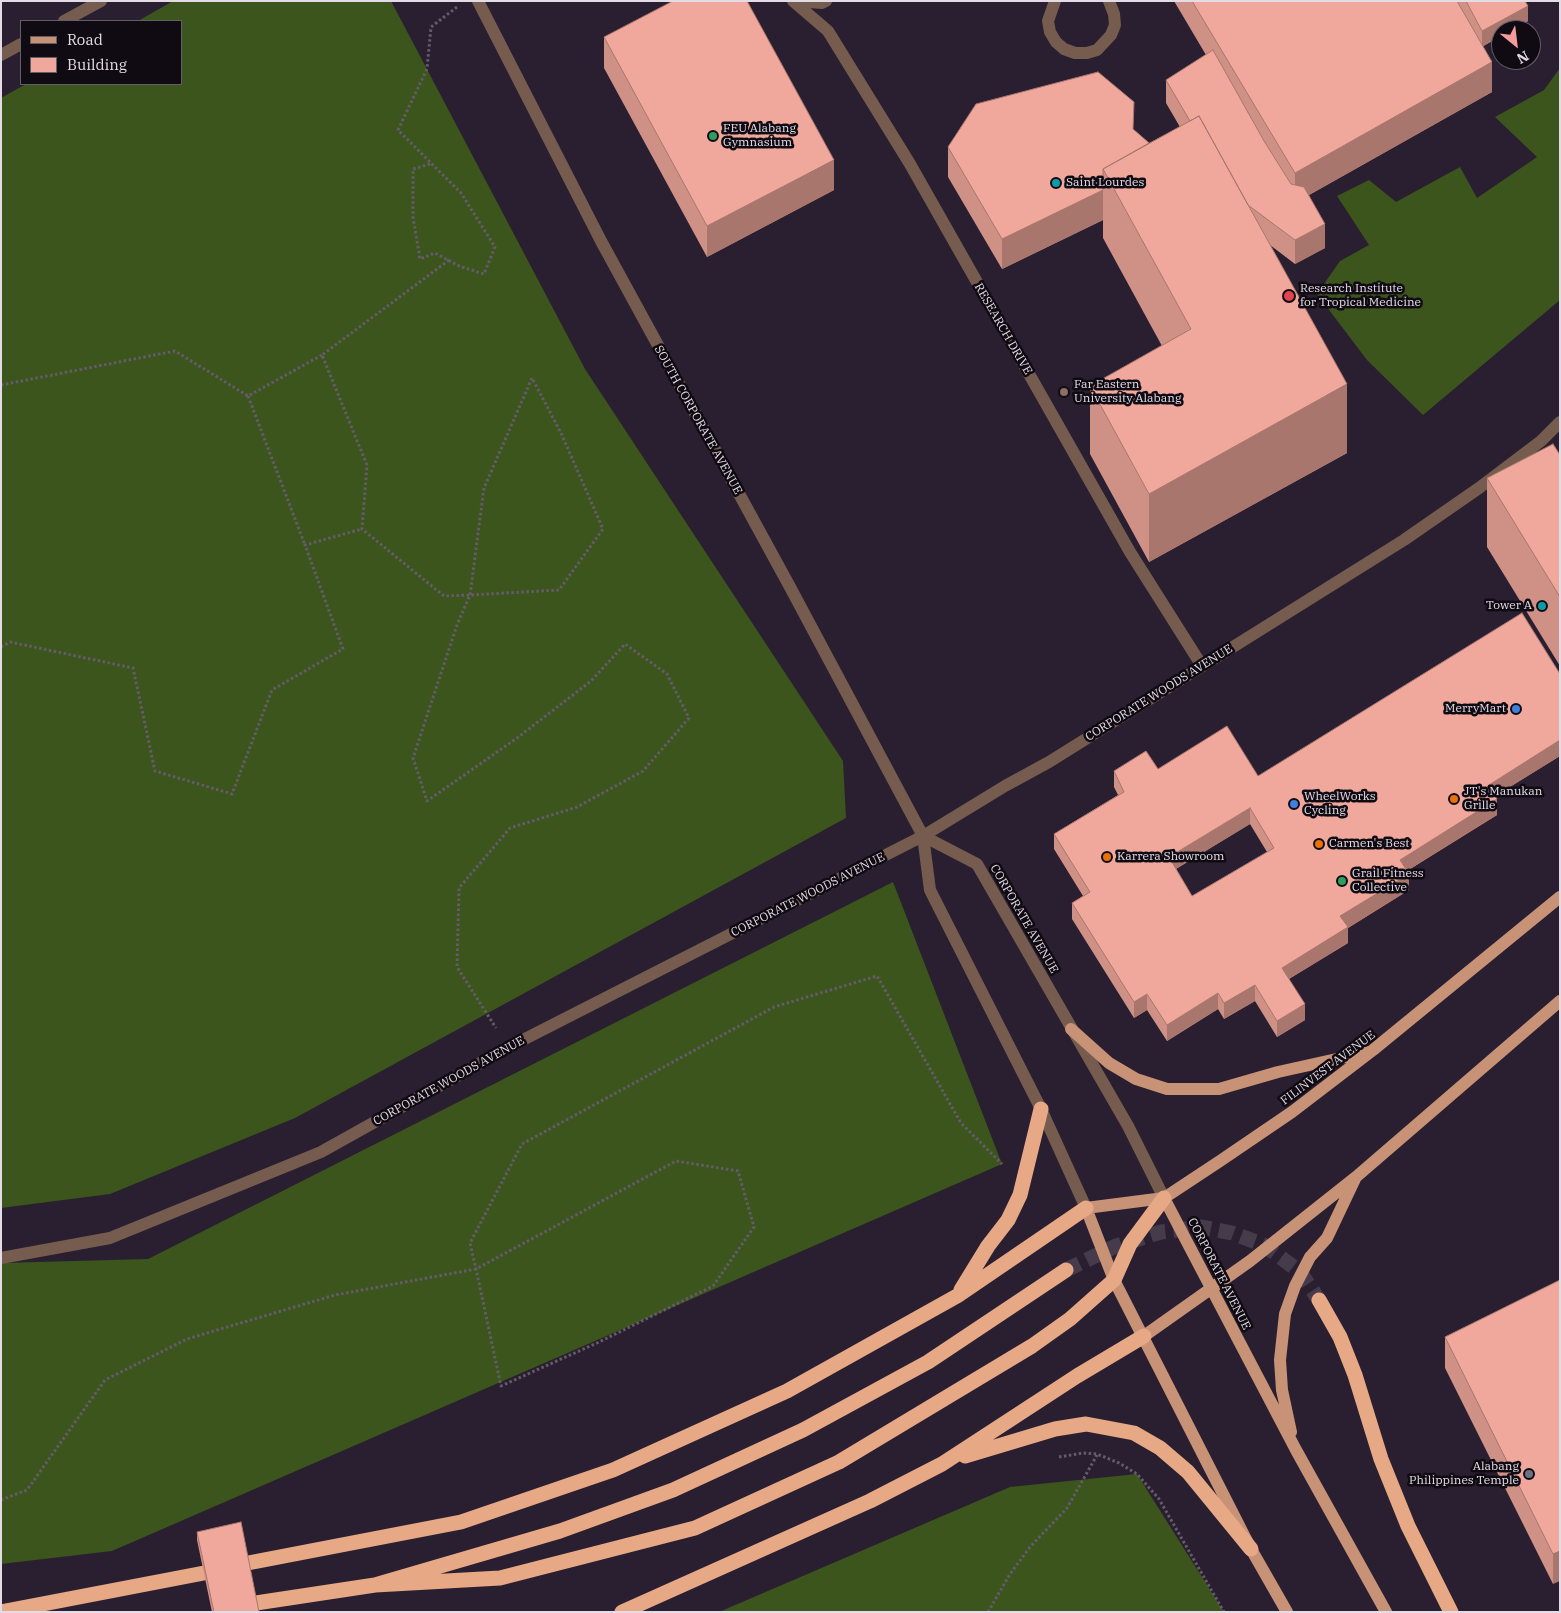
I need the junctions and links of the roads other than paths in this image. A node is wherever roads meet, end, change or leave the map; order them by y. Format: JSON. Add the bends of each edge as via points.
{"nodes":[{"id":1,"x":100,"y":1,"type":"edge"},
{"id":2,"x":478,"y":1,"type":"edge"},
{"id":3,"x":793,"y":1,"type":"edge"},
{"id":4,"x":797,"y":1,"type":"edge"},
{"id":5,"x":826,"y":1,"type":"edge"},
{"id":6,"x":1055,"y":1,"type":"edge"},
{"id":7,"x":1108,"y":1,"type":"edge"},
{"id":8,"x":66,"y":20,"type":"edge"},
{"id":9,"x":20,"y":45,"type":"edge"},
{"id":10,"x":1,"y":55,"type":"edge"},
{"id":11,"x":1560,"y":422,"type":"edge"},
{"id":12,"x":1202,"y":666,"type":"junction"},
{"id":13,"x":923,"y":836,"type":"junction"},
{"id":14,"x":1560,"y":897,"type":"edge"},
{"id":15,"x":1560,"y":1001,"type":"edge"},
{"id":16,"x":1071,"y":1029,"type":"junction"},
{"id":17,"x":1373,"y":1050,"type":"junction"},
{"id":18,"x":1041,"y":1109,"type":"junction"},
{"id":19,"x":1356,"y":1177,"type":"junction"},
{"id":20,"x":1164,"y":1198,"type":"junction"},
{"id":21,"x":1086,"y":1208,"type":"junction"},
{"id":22,"x":1,"y":1258,"type":"edge"},
{"id":23,"x":1066,"y":1270,"type":"tunnel mouth"},
{"id":24,"x":1114,"y":1280,"type":"junction"},
{"id":25,"x":1212,"y":1290,"type":"junction"},
{"id":26,"x":958,"y":1296,"type":"junction"},
{"id":27,"x":1319,"y":1300,"type":"tunnel mouth"},
{"id":28,"x":1144,"y":1336,"type":"junction"},
{"id":29,"x":1296,"y":1450,"type":"junction"},
{"id":30,"x":942,"y":1464,"type":"junction"},
{"id":31,"x":1252,"y":1549,"type":"junction"},
{"id":32,"x":248,"y":1563,"type":"edge"},
{"id":33,"x":204,"y":1573,"type":"edge"},
{"id":34,"x":375,"y":1585,"type":"junction"},
{"id":35,"x":256,"y":1603,"type":"edge"},
{"id":36,"x":1,"y":1612,"type":"edge"},
{"id":37,"x":622,"y":1612,"type":"edge"},
{"id":38,"x":1287,"y":1612,"type":"edge"},
{"id":39,"x":1386,"y":1612,"type":"edge"},
{"id":40,"x":1450,"y":1612,"type":"edge"}],
"edges":[{"from":1,"to":8,"type":"street"},
{"from":2,"to":13,"type":"street","name":"SOUTH CORPORATE AVENUE","via":[[596,233]]},
{"from":3,"to":12,"type":"street","name":"RESEARCH DRIVE","via":[[828,30],[910,164],[1130,552]]},
{"from":4,"to":5,"type":"street"},
{"from":6,"to":7,"type":"street","via":[[1048,21],[1050,32],[1056,42],[1075,53],[1086,54],[1097,50],[1111,35],[1115,25]]},
{"from":9,"to":10,"type":"street"},
{"from":11,"to":12,"type":"street","name":"CORPORATE WOODS AVENUE","via":[[1541,441],[1479,488],[1404,540]]},
{"from":12,"to":13,"type":"street","name":"CORPORATE WOODS AVENUE","via":[[1050,762]]},
{"from":13,"to":16,"type":"street","name":"CORPORATE AVENUE","via":[[977,864]]},
{"from":13,"to":18,"type":"street","via":[[930,890]]},
{"from":13,"to":22,"type":"street","name":"CORPORATE WOODS AVENUE","via":[[509,1047],[321,1152],[110,1238]]},
{"from":14,"to":17,"type":"main road","name":"FILINVEST AVENUE"},
{"from":15,"to":19,"type":"main road"},
{"from":16,"to":17,"type":"main road","via":[[1109,1062],[1136,1079],[1167,1089],[1219,1089]]},
{"from":16,"to":20,"type":"street","name":"CORPORATE AVENUE","via":[[1128,1126]]},
{"from":17,"to":20,"type":"main road","name":"FILINVEST AVENUE","via":[[1292,1112]]},
{"from":18,"to":21,"type":"street"},
{"from":18,"to":26,"type":"highway","via":[[1020,1195],[1008,1220]]},
{"from":19,"to":25,"type":"main road"},
{"from":19,"to":29,"type":"main road","via":[[1327,1238],[1310,1257],[1295,1286],[1286,1314],[1280,1360],[1282,1390]]},
{"from":20,"to":21,"type":"main road","name":"FILINVEST AVENUE"},
{"from":20,"to":24,"type":"highway","via":[[1130,1244]]},
{"from":20,"to":25,"type":"main road","name":"CORPORATE AVENUE"},
{"from":21,"to":24,"type":"main road"},
{"from":21,"to":26,"type":"highway"},
{"from":23,"to":34,"type":"highway","via":[[928,1362],[803,1430],[673,1490],[560,1531]]},
{"from":24,"to":28,"type":"main road"},
{"from":24,"to":34,"type":"highway","via":[[1070,1319],[1032,1346],[863,1448],[695,1528],[500,1578]]},
{"from":25,"to":28,"type":"main road"},
{"from":25,"to":29,"type":"main road","name":"CORPORATE AVENUE"},
{"from":26,"to":32,"type":"highway","via":[[787,1391],[613,1470],[460,1522]]},
{"from":27,"to":40,"type":"highway","via":[[1340,1337],[1355,1375],[1381,1459],[1408,1526]]},
{"from":28,"to":30,"type":"highway"},
{"from":28,"to":31,"type":"main road"},
{"from":29,"to":39,"type":"main road","name":"CORPORATE AVENUE"},
{"from":30,"to":31,"type":"highway","via":[[1055,1429],[1086,1424],[1134,1432],[1160,1448],[1188,1472]]},
{"from":30,"to":37,"type":"highway","via":[[870,1501]]},
{"from":31,"to":38,"type":"main road"},
{"from":33,"to":36,"type":"highway"},
{"from":34,"to":35,"type":"highway"}]}
